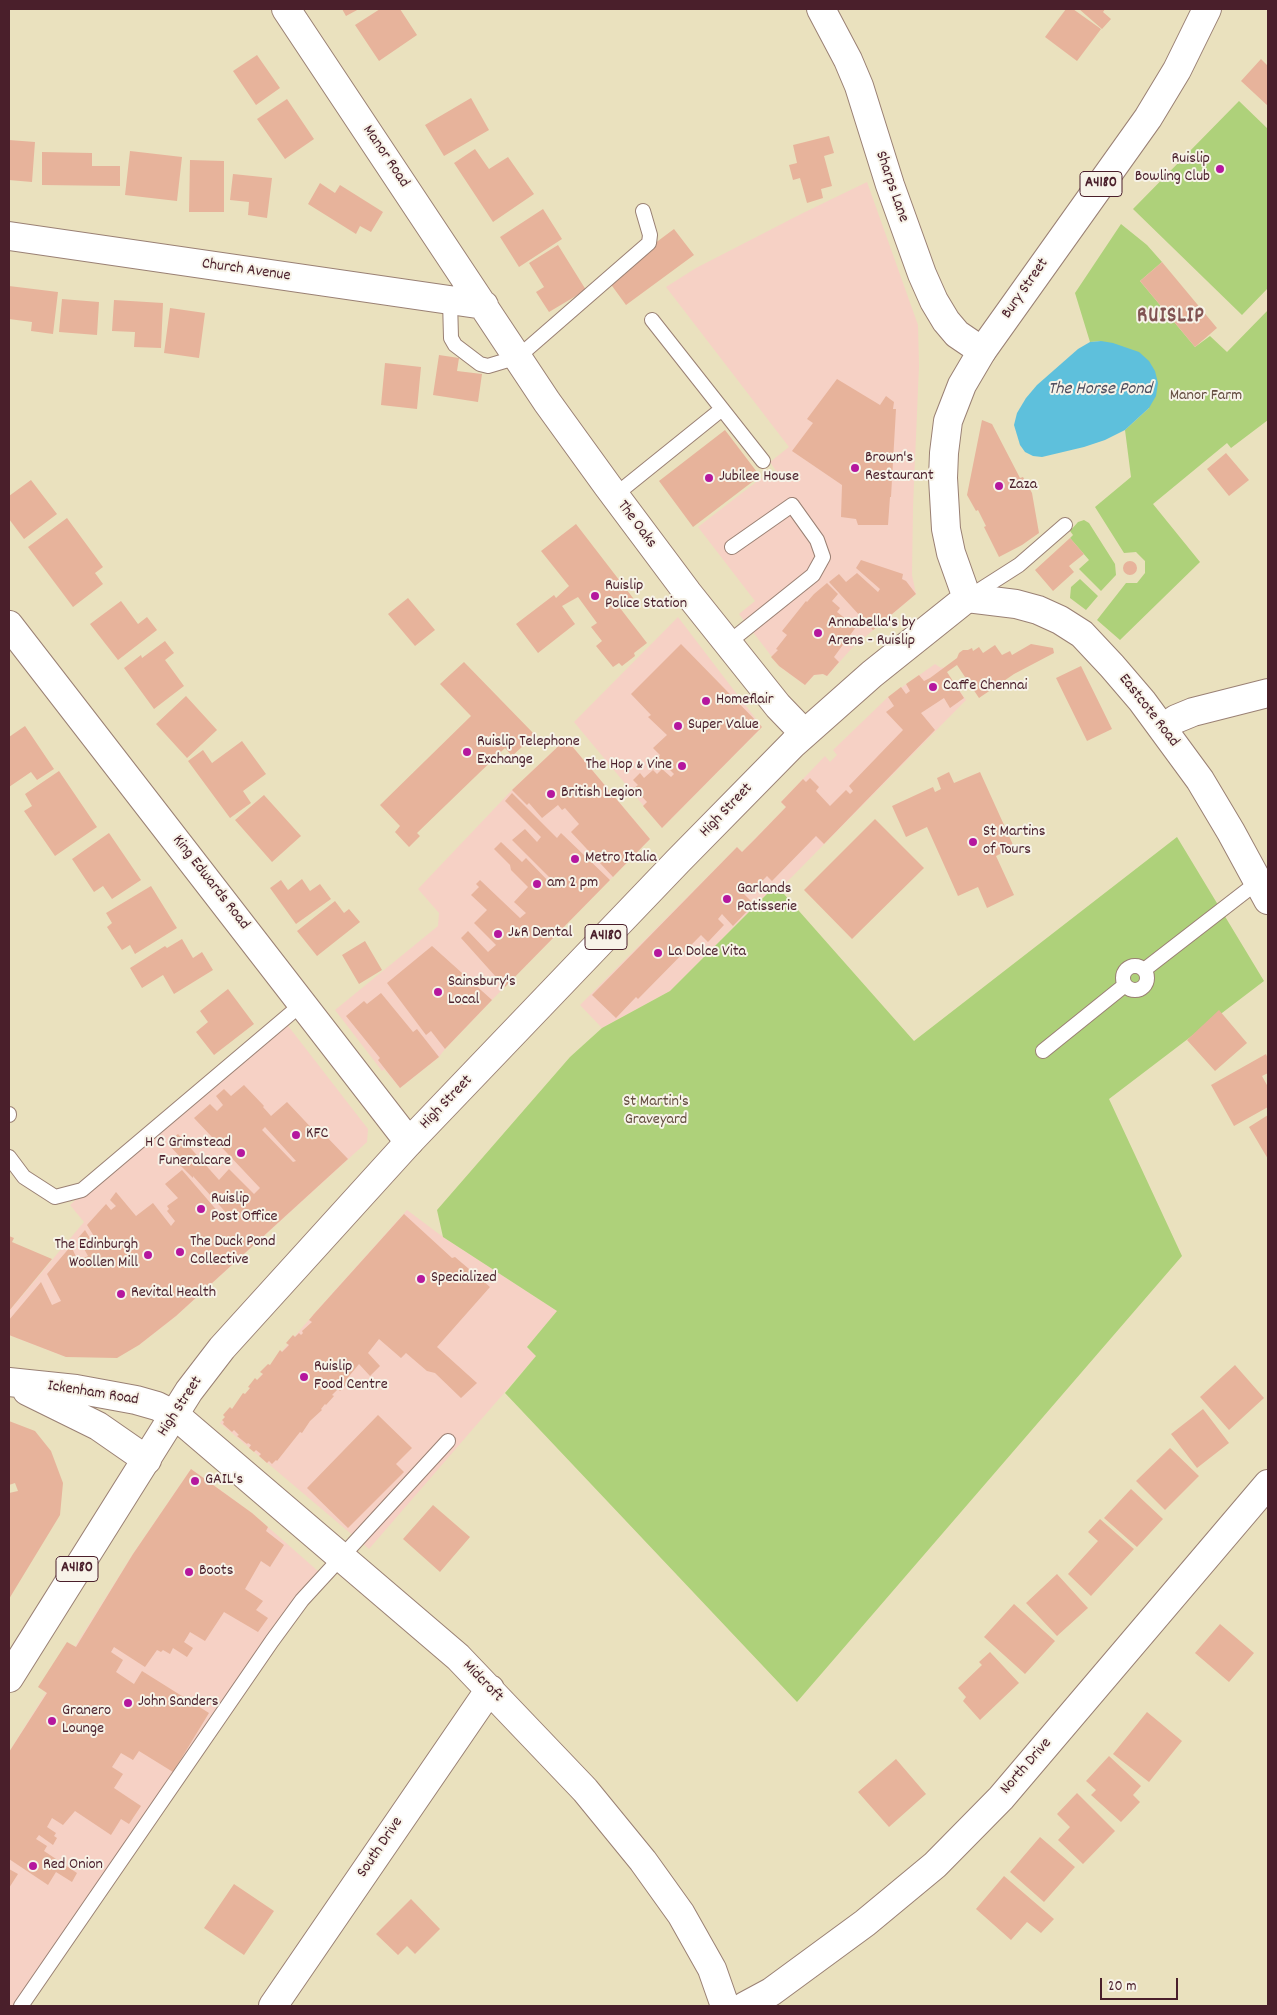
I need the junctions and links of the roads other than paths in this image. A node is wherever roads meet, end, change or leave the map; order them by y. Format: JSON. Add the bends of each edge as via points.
{"nodes":[{"id":1,"x":286,"y":9,"type":"edge"},
{"id":2,"x":821,"y":9,"type":"edge"},
{"id":3,"x":1207,"y":9,"type":"edge"},
{"id":4,"x":643,"y":211,"type":"dead end"},
{"id":5,"x":9,"y":236,"type":"edge"},
{"id":6,"x":450,"y":300,"type":"junction"},
{"id":7,"x":484,"y":305,"type":"junction"},
{"id":8,"x":652,"y":320,"type":"dead end"},
{"id":9,"x":982,"y":351,"type":"junction"},
{"id":10,"x":518,"y":357,"type":"junction"},
{"id":11,"x":722,"y":409,"type":"junction"},
{"id":12,"x":763,"y":461,"type":"dead end"},
{"id":13,"x":614,"y":496,"type":"junction"},
{"id":14,"x":1065,"y":525,"type":"dead end"},
{"id":15,"x":732,"y":547,"type":"dead end"},
{"id":16,"x":967,"y":598,"type":"junction"},
{"id":17,"x":9,"y":627,"type":"edge"},
{"id":18,"x":728,"y":643,"type":"junction"},
{"id":19,"x":1268,"y":693,"type":"edge"},
{"id":20,"x":1162,"y":728,"type":"junction"},
{"id":21,"x":804,"y":733,"type":"junction"},
{"id":22,"x":1263,"y":890,"type":"edge"},
{"id":23,"x":303,"y":1003,"type":"junction"},
{"id":24,"x":1043,"y":1051,"type":"dead end"},
{"id":25,"x":409,"y":1142,"type":"junction"},
{"id":26,"x":9,"y":1157,"type":"edge"},
{"id":27,"x":9,"y":1382,"type":"edge"},
{"id":28,"x":175,"y":1415,"type":"junction"},
{"id":29,"x":448,"y":1441,"type":"dead end"},
{"id":30,"x":147,"y":1460,"type":"junction"},
{"id":31,"x":1268,"y":1484,"type":"edge"},
{"id":32,"x":340,"y":1557,"type":"junction"},
{"id":33,"x":9,"y":1678,"type":"edge"},
{"id":34,"x":490,"y":1689,"type":"junction"},
{"id":35,"x":21,"y":2006,"type":"edge"},
{"id":36,"x":273,"y":2006,"type":"edge"},
{"id":37,"x":725,"y":2006,"type":"edge"},
{"id":38,"x":745,"y":2006,"type":"edge"}],
"edges":[{"from":1,"to":7,"type":"street","name":"Manor Road"},
{"from":2,"to":9,"type":"street","name":"Sharps Lane","via":[[848,60],[934,301],[957,334]]},
{"from":3,"to":9,"type":"street","name":"Bury Street","number":"A4180","via":[[1177,70],[1148,118]]},
{"from":4,"to":10,"type":"lane","via":[[650,234],[649,243]]},
{"from":5,"to":6,"type":"street","name":"Church Avenue"},
{"from":6,"to":7,"type":"street","name":"Church Avenue"},
{"from":6,"to":10,"type":"lane","via":[[451,338],[455,345],[480,364],[488,366]]},
{"from":7,"to":10,"type":"street","name":"The Oaks"},
{"from":8,"to":11,"type":"lane"},
{"from":9,"to":16,"type":"street","name":"Bury Street","number":"A4180","via":[[962,385],[948,421],[944,453],[946,529]]},
{"from":10,"to":13,"type":"street","name":"The Oaks"},
{"from":11,"to":12,"type":"lane"},
{"from":11,"to":13,"type":"lane"},
{"from":13,"to":18,"type":"street","name":"The Oaks"},
{"from":14,"to":16,"type":"lane","via":[[1019,565]]},
{"from":15,"to":18,"type":"lane","via":[[792,505],[817,540],[823,557],[813,575]]},
{"from":16,"to":20,"type":"street","name":"Eastcote Road","via":[[1038,610],[1082,634]]},
{"from":16,"to":21,"type":"street","name":"High Street","number":"A4180"},
{"from":17,"to":23,"type":"street","name":"King Edwards Road"},
{"from":18,"to":21,"type":"street","name":"The Oaks"},
{"from":19,"to":20,"type":"street","via":[[1193,712]]},
{"from":20,"to":22,"type":"street","name":"Eastcote Road","via":[[1200,780]]},
{"from":21,"to":25,"type":"street","name":"High Street","number":"A4180"},
{"from":22,"to":24,"type":"lane","via":[[1144,970],[1147,981],[1142,987],[1135,990],[1126,985]]},
{"from":23,"to":25,"type":"street","name":"King Edwards Road"},
{"from":23,"to":26,"type":"lane","via":[[82,1190],[56,1198],[24,1178]]},
{"from":25,"to":28,"type":"street","name":"High Street","number":"A4180","via":[[222,1348]]},
{"from":27,"to":28,"type":"street","name":"Ickenham Road","via":[[136,1400]]},
{"from":27,"to":30,"type":"street","name":"Ickenham Road","via":[[98,1426]]},
{"from":28,"to":30,"type":"street","name":"High Street","number":"A4180"},
{"from":28,"to":32,"type":"street","name":"Midcroft"},
{"from":29,"to":32,"type":"lane"},
{"from":30,"to":33,"type":"street","name":"High Street","number":"A4180"},
{"from":31,"to":38,"type":"street","name":"North Drive","via":[[1001,1798],[935,1864],[865,1923],[771,1992]]},
{"from":32,"to":34,"type":"street","name":"Midcroft","via":[[458,1657]]},
{"from":32,"to":35,"type":"lane","via":[[272,1641]]},
{"from":34,"to":36,"type":"street","name":"South Drive"},
{"from":34,"to":37,"type":"street","name":"Midcroft","via":[[585,1790],[643,1861],[701,1947]]}]}
